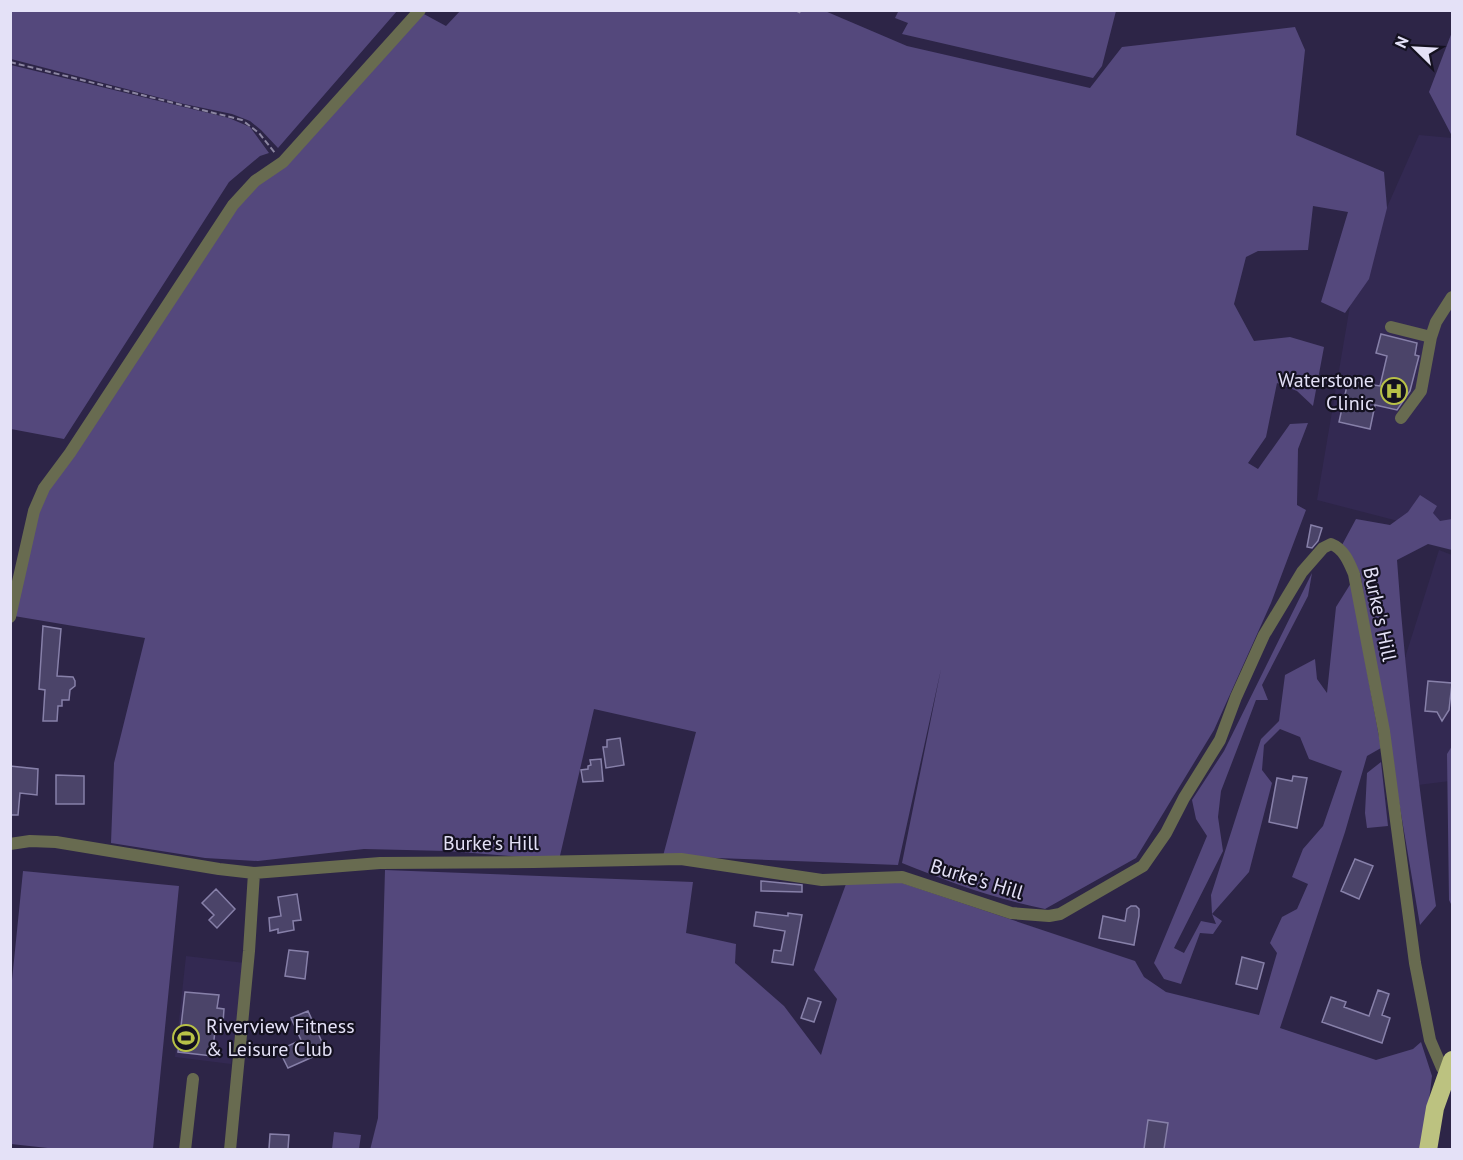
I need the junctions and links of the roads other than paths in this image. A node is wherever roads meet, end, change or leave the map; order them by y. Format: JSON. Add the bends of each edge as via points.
{"nodes":[{"id":1,"x":420,"y":10,"type":"edge"},
{"id":2,"x":1452,"y":297,"type":"edge"},
{"id":3,"x":1391,"y":327,"type":"dead end"},
{"id":4,"x":1431,"y":337,"type":"junction"},
{"id":5,"x":1401,"y":418,"type":"dead end"},
{"id":6,"x":10,"y":617,"type":"edge"},
{"id":7,"x":10,"y":844,"type":"edge"},
{"id":8,"x":254,"y":873,"type":"junction"},
{"id":9,"x":1450,"y":1065,"type":"edge"},
{"id":10,"x":193,"y":1080,"type":"dead end"},
{"id":11,"x":185,"y":1149,"type":"edge"},
{"id":12,"x":230,"y":1149,"type":"edge"},
{"id":13,"x":1428,"y":1149,"type":"edge"}],
"edges":[{"from":1,"to":6,"type":"street","via":[[283,162],[255,181],[234,205],[44,488],[34,511]]},
{"from":2,"to":4,"type":"street"},
{"from":3,"to":4,"type":"street"},
{"from":4,"to":5,"type":"street","via":[[1421,391]]},
{"from":7,"to":8,"type":"street","name":"Burke's Hill","via":[[56,842]]},
{"from":8,"to":9,"type":"street","name":"Burke's Hill","via":[[380,863],[681,859],[822,880],[902,877],[1011,913],[1060,914],[1143,866],[1220,740],[1264,635],[1302,572],[1331,544],[1342,551],[1354,574],[1384,731],[1415,963],[1430,1040],[1442,1068]]},
{"from":8,"to":12,"type":"street"},
{"from":9,"to":13,"type":"highway","via":[[1435,1108]]},
{"from":10,"to":11,"type":"street"}]}
